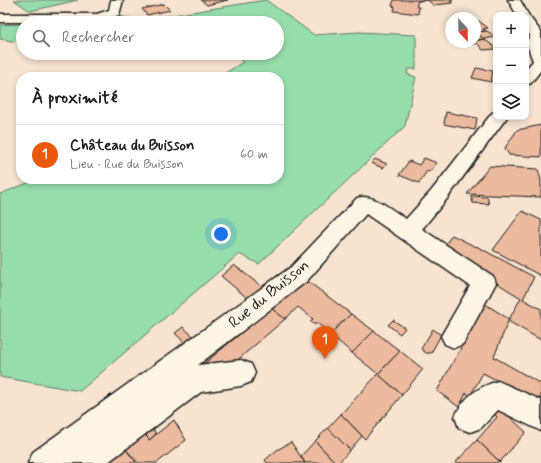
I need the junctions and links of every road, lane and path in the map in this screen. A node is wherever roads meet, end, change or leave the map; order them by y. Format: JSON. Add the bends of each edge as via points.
{"nodes":[{"id":1,"x":117,"y":0,"type":"edge"},
{"id":2,"x":514,"y":0,"type":"edge"},
{"id":3,"x":521,"y":12,"type":"edge"},
{"id":4,"x":103,"y":16,"type":"edge"},
{"id":5,"x":0,"y":18,"type":"edge"},
{"id":6,"x":16,"y":18,"type":"edge"},
{"id":7,"x":529,"y":24,"type":"edge"},
{"id":8,"x":539,"y":40,"type":"edge"},
{"id":9,"x":529,"y":76,"type":"edge"},
{"id":10,"x":496,"y":120,"type":"edge"},
{"id":11,"x":408,"y":231,"type":"junction"},
{"id":12,"x":454,"y":336,"type":"dead end"},
{"id":13,"x":241,"y":373,"type":"dead end"},
{"id":14,"x":541,"y":416,"type":"edge"},
{"id":15,"x":470,"y":417,"type":"dead end"},
{"id":16,"x":44,"y":463,"type":"edge"},
{"id":17,"x":81,"y":463,"type":"edge"}],
"edges":[{"from":1,"to":4,"type":"street","via":[[114,12]]},
{"from":2,"to":3,"type":"street"},
{"from":5,"to":6,"type":"street"},
{"from":7,"to":8,"type":"street"},
{"from":8,"to":9,"type":"street","via":[[533,42],[540,61]]},
{"from":10,"to":11,"type":"street"},
{"from":11,"to":12,"type":"street","via":[[484,283]]},
{"from":11,"to":16,"type":"street","name":"Rue du Buisson","via":[[364,203],[299,274]]},
{"from":13,"to":17,"type":"street","via":[[195,379]]},
{"from":14,"to":15,"type":"street","via":[[498,395],[489,398]]}]}
